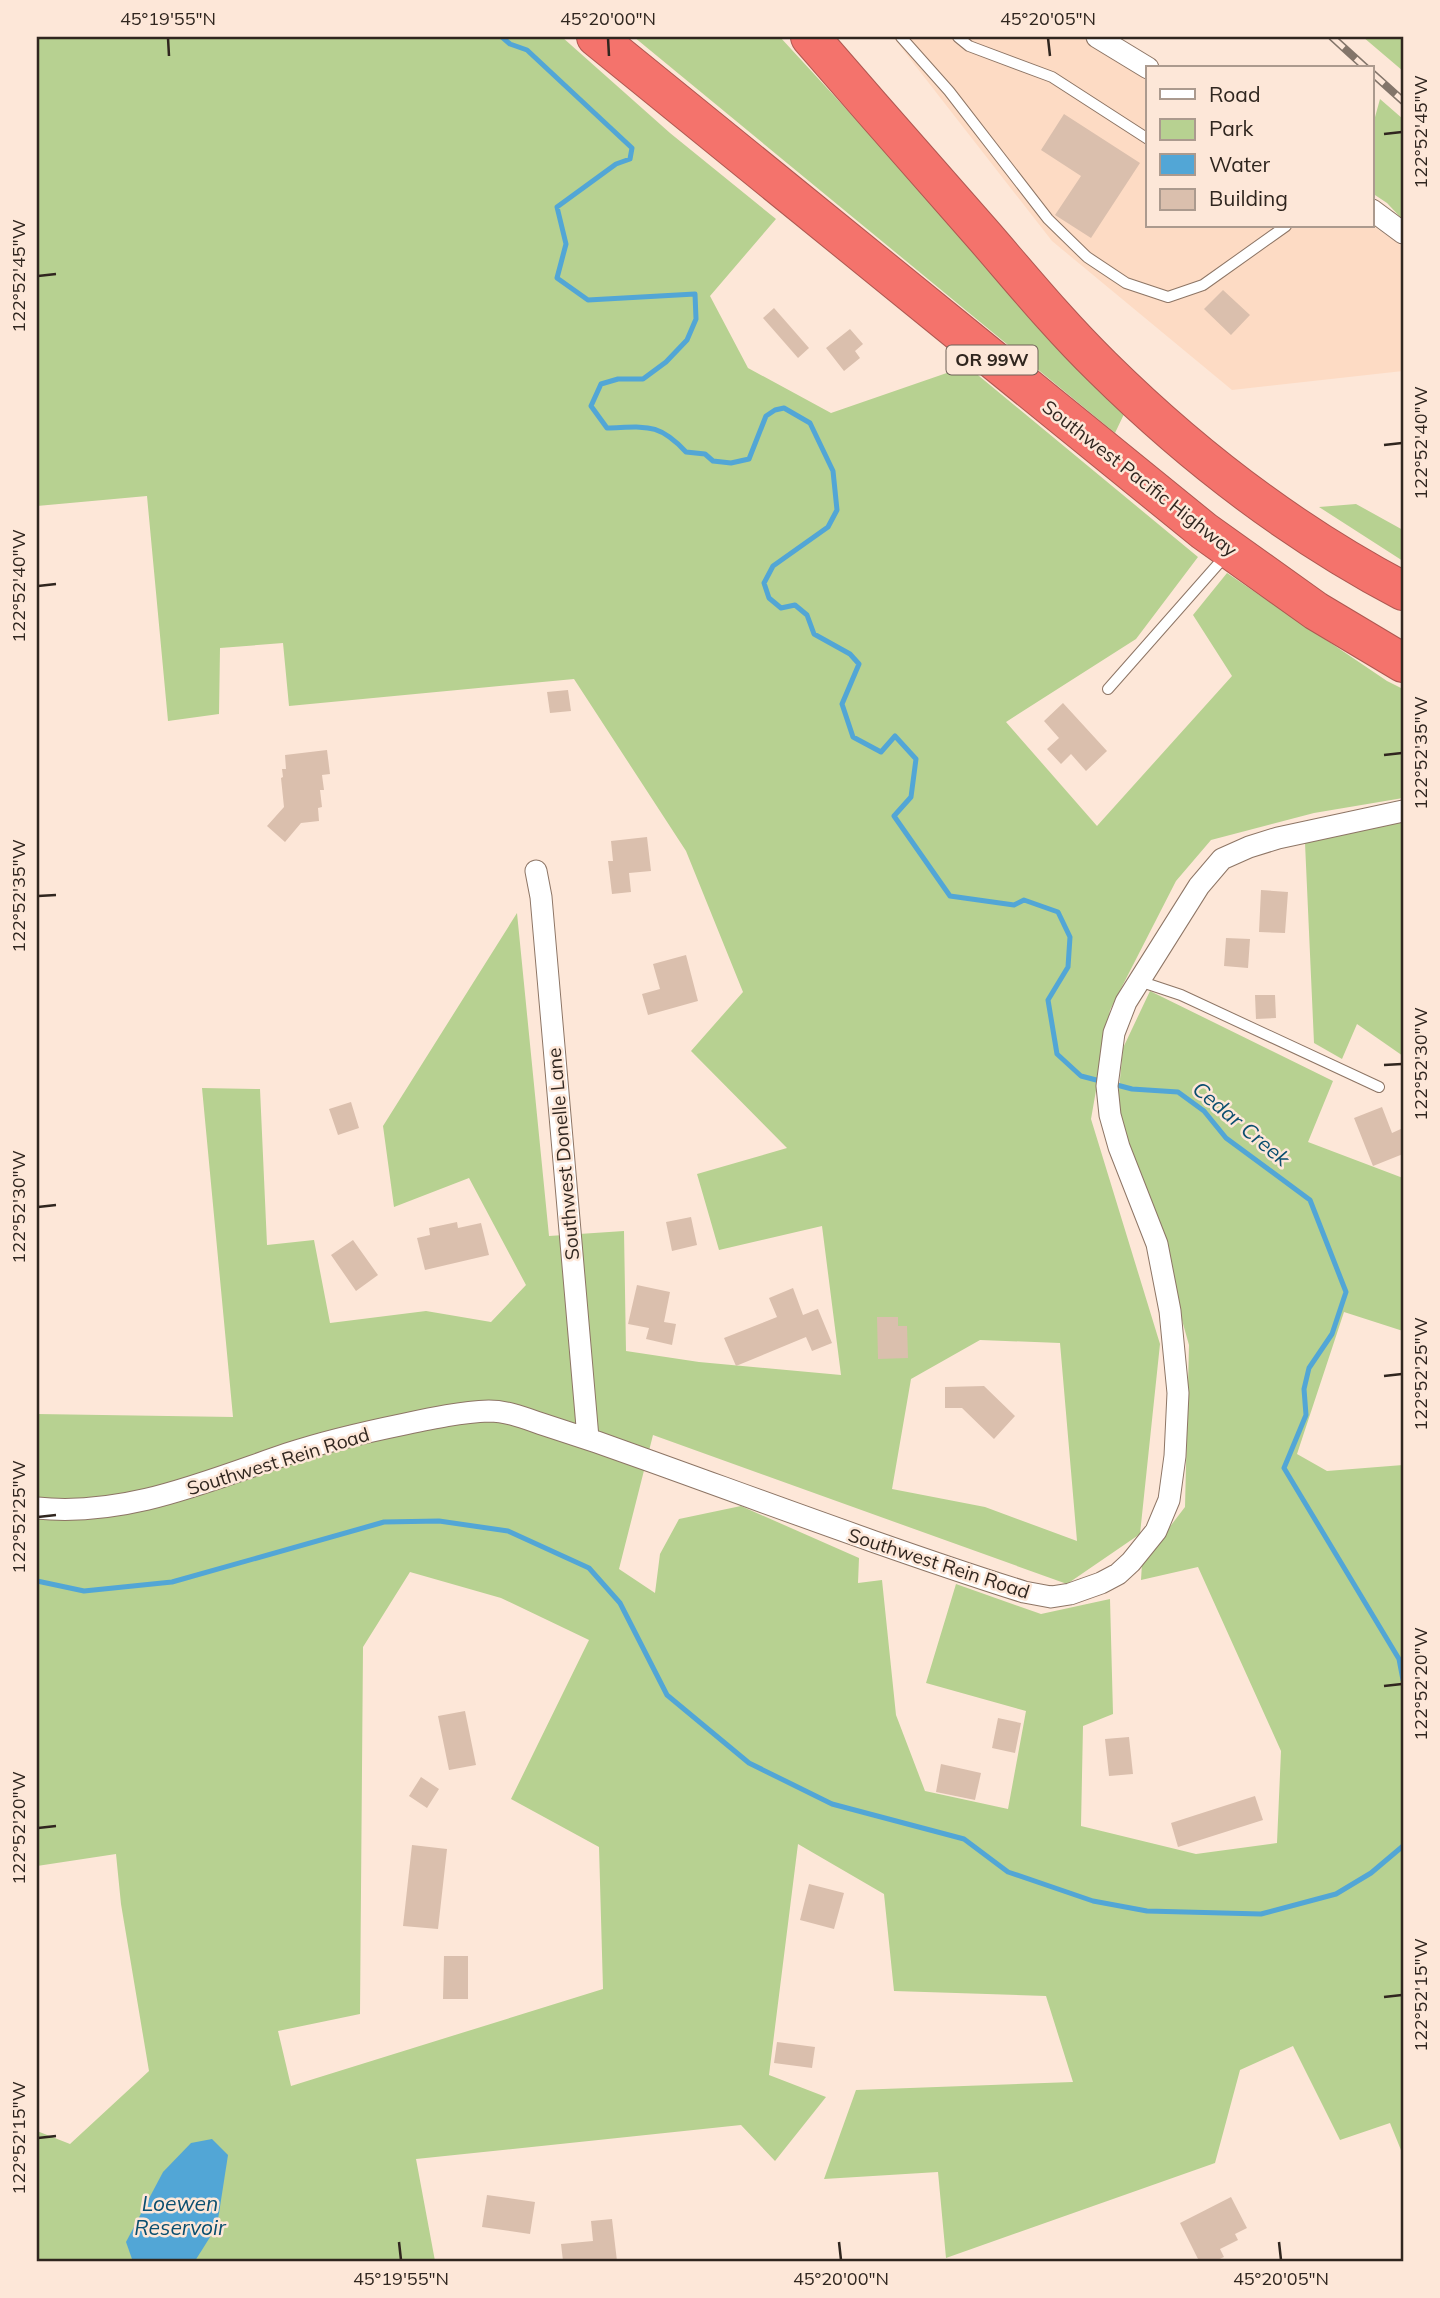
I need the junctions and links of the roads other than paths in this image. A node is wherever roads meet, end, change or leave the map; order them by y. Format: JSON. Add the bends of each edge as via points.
{"nodes":[{"id":1,"x":596,"y":37,"type":"edge"},
{"id":2,"x":810,"y":37,"type":"edge"},
{"id":3,"x":901,"y":37,"type":"edge"},
{"id":4,"x":958,"y":37,"type":"edge"},
{"id":5,"x":1097,"y":37,"type":"edge"},
{"id":6,"x":1146,"y":67,"type":"edge"},
{"id":7,"x":1146,"y":138,"type":"edge"},
{"id":8,"x":1374,"y":211,"type":"edge"},
{"id":9,"x":1282,"y":228,"type":"edge"},
{"id":10,"x":1403,"y":233,"type":"edge"},
{"id":11,"x":1230,"y":551,"type":"junction"},
{"id":12,"x":1403,"y":591,"type":"edge"},
{"id":13,"x":1403,"y":663,"type":"edge"},
{"id":14,"x":1108,"y":689,"type":"dead end"},
{"id":15,"x":1403,"y":811,"type":"edge"},
{"id":16,"x":536,"y":871,"type":"dead end"},
{"id":17,"x":1139,"y":981,"type":"junction"},
{"id":18,"x":1379,"y":1087,"type":"dead end"},
{"id":19,"x":588,"y":1438,"type":"junction"},
{"id":20,"x":37,"y":1508,"type":"edge"}],
"edges":[{"from":1,"to":11,"type":"highway","name":"Southwest Pacific Highway","number":"OR 99W"},
{"from":2,"to":12,"type":"highway","via":[[1111,376],[1187,444],[1287,522]]},
{"from":3,"to":9,"type":"lane","via":[[1048,219],[1087,257],[1126,283],[1168,298],[1203,285]]},
{"from":4,"to":7,"type":"lane","via":[[969,46],[1052,77]]},
{"from":5,"to":6,"type":"street"},
{"from":8,"to":10,"type":"street"},
{"from":11,"to":13,"type":"highway","name":"Southwest Pacific Highway","number":"OR 99W","via":[[1316,611]]},
{"from":11,"to":14,"type":"lane"},
{"from":15,"to":17,"type":"street","name":"Southwest Rein Road","via":[[1278,838],[1222,859],[1199,886]]},
{"from":16,"to":19,"type":"street","name":"Southwest Donelle Lane"},
{"from":17,"to":18,"type":"lane","via":[[1181,995]]},
{"from":17,"to":19,"type":"street","name":"Southwest Rein Road","via":[[1114,1033],[1107,1086],[1119,1147],[1157,1244],[1170,1311],[1178,1393],[1169,1500],[1156,1531],[1118,1574],[1070,1594],[1051,1597],[1024,1592],[850,1535]]},
{"from":19,"to":20,"type":"street","name":"Southwest Rein Road","via":[[511,1414],[472,1412],[359,1434],[169,1495],[81,1511]]}]}
